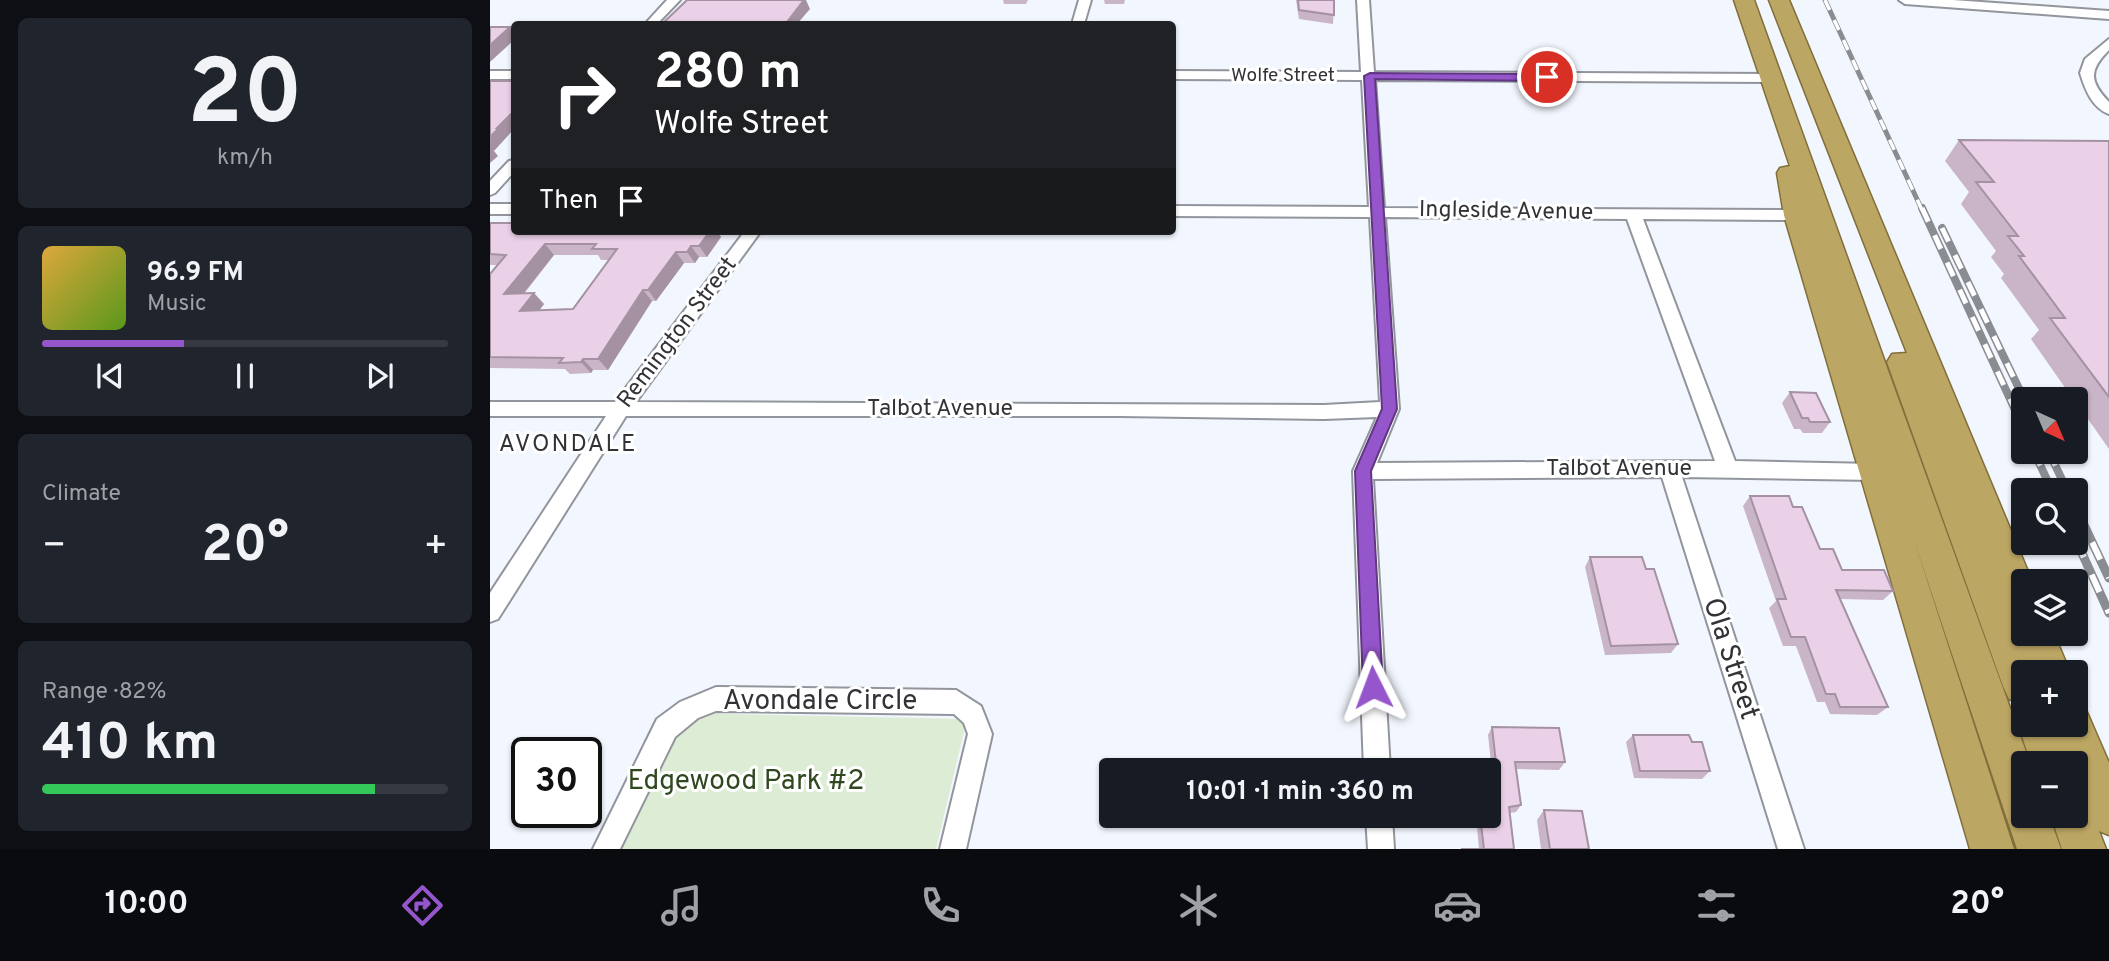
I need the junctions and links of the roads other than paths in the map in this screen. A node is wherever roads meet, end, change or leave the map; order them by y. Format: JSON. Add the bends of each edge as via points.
{"nodes":[{"id":1,"x":674,"y":0,"type":"edge"},
{"id":2,"x":1085,"y":0,"type":"edge"},
{"id":3,"x":1363,"y":0,"type":"edge"},
{"id":4,"x":1744,"y":0,"type":"edge"},
{"id":5,"x":1779,"y":0,"type":"edge"},
{"id":6,"x":1905,"y":0,"type":"edge"},
{"id":7,"x":2109,"y":15,"type":"edge"},
{"id":8,"x":654,"y":21,"type":"edge"},
{"id":9,"x":1079,"y":21,"type":"edge"},
{"id":10,"x":2109,"y":43,"type":"edge"},
{"id":11,"x":490,"y":75,"type":"edge"},
{"id":12,"x":511,"y":75,"type":"edge"},
{"id":13,"x":1176,"y":75,"type":"edge"},
{"id":14,"x":1370,"y":76,"type":"junction"},
{"id":15,"x":1772,"y":78,"type":"junction"},
{"id":16,"x":1810,"y":80,"type":"junction"},
{"id":17,"x":2088,"y":81,"type":"junction"},
{"id":18,"x":2109,"y":81,"type":"edge"},
{"id":19,"x":2109,"y":110,"type":"edge"},
{"id":20,"x":511,"y":167,"type":"edge"},
{"id":21,"x":490,"y":190,"type":"edge"},
{"id":22,"x":490,"y":209,"type":"edge"},
{"id":23,"x":511,"y":209,"type":"edge"},
{"id":24,"x":1176,"y":211,"type":"edge"},
{"id":25,"x":1379,"y":211,"type":"junction"},
{"id":26,"x":1633,"y":214,"type":"junction"},
{"id":27,"x":1797,"y":215,"type":"junction"},
{"id":28,"x":750,"y":235,"type":"edge"},
{"id":29,"x":621,"y":408,"type":"junction"},
{"id":30,"x":490,"y":409,"type":"edge"},
{"id":31,"x":1390,"y":409,"type":"junction"},
{"id":32,"x":1670,"y":469,"type":"junction"},
{"id":33,"x":1728,"y":469,"type":"junction"},
{"id":34,"x":1363,"y":471,"type":"junction"},
{"id":35,"x":1875,"y":472,"type":"junction"},
{"id":36,"x":2011,"y":574,"type":"edge"},
{"id":37,"x":490,"y":612,"type":"edge"},
{"id":38,"x":2014,"y":660,"type":"edge"},
{"id":39,"x":2077,"y":737,"type":"edge"},
{"id":40,"x":1376,"y":758,"type":"edge"},
{"id":41,"x":2011,"y":767,"type":"edge"},
{"id":42,"x":2109,"y":814,"type":"edge"},
{"id":43,"x":1380,"y":828,"type":"edge"},
{"id":44,"x":2032,"y":828,"type":"edge"},
{"id":45,"x":2076,"y":828,"type":"edge"},
{"id":46,"x":606,"y":849,"type":"edge"},
{"id":47,"x":953,"y":849,"type":"edge"},
{"id":48,"x":1381,"y":849,"type":"edge"},
{"id":49,"x":1791,"y":849,"type":"edge"},
{"id":50,"x":1992,"y":849,"type":"edge"},
{"id":51,"x":2039,"y":849,"type":"edge"},
{"id":52,"x":2084,"y":849,"type":"edge"}],
"edges":[{"from":1,"to":8,"type":"street"},
{"from":2,"to":9,"type":"street"},
{"from":3,"to":14,"type":"street"},
{"from":4,"to":15,"type":"highway"},
{"from":5,"to":16,"type":"highway"},
{"from":6,"to":7,"type":"street"},
{"from":10,"to":17,"type":"street","via":[[2087,66]]},
{"from":11,"to":12,"type":"street"},
{"from":13,"to":14,"type":"street","name":"Wolfe Street"},
{"from":14,"to":15,"type":"street","name":"Wolfe Street"},
{"from":14,"to":25,"type":"street"},
{"from":15,"to":27,"type":"highway"},
{"from":15,"to":41,"type":"highway"},
{"from":16,"to":36,"type":"highway"},
{"from":16,"to":38,"type":"highway","via":[[1882,308]]},
{"from":17,"to":18,"type":"street"},
{"from":17,"to":19,"type":"street"},
{"from":20,"to":21,"type":"street"},
{"from":22,"to":23,"type":"street"},
{"from":24,"to":25,"type":"street","name":"Ingleside Avenue"},
{"from":25,"to":26,"type":"street","name":"Ingleside Avenue"},
{"from":25,"to":31,"type":"street"},
{"from":26,"to":27,"type":"street","name":"Ingleside Avenue"},
{"from":26,"to":33,"type":"street"},
{"from":27,"to":35,"type":"highway"},
{"from":28,"to":29,"type":"street","name":"Remington Street"},
{"from":29,"to":30,"type":"street","name":"Talbot Avenue"},
{"from":29,"to":31,"type":"street","name":"Talbot Avenue"},
{"from":29,"to":37,"type":"street","name":"Remington Street"},
{"from":31,"to":34,"type":"street"},
{"from":32,"to":33,"type":"street","name":"Talbot Avenue"},
{"from":32,"to":34,"type":"street","name":"Talbot Avenue"},
{"from":32,"to":49,"type":"street","name":"Ola Street"},
{"from":33,"to":35,"type":"street","name":"Talbot Avenue"},
{"from":34,"to":40,"type":"street"},
{"from":35,"to":50,"type":"highway"},
{"from":39,"to":42,"type":"highway"},
{"from":43,"to":48,"type":"street"},
{"from":44,"to":51,"type":"highway"},
{"from":45,"to":52,"type":"highway"},
{"from":46,"to":47,"type":"street","name":"Avondale Circle","via":[[666,728],[689,710],[716,699],[730,699],[956,702],[969,708],[980,734]]}]}
